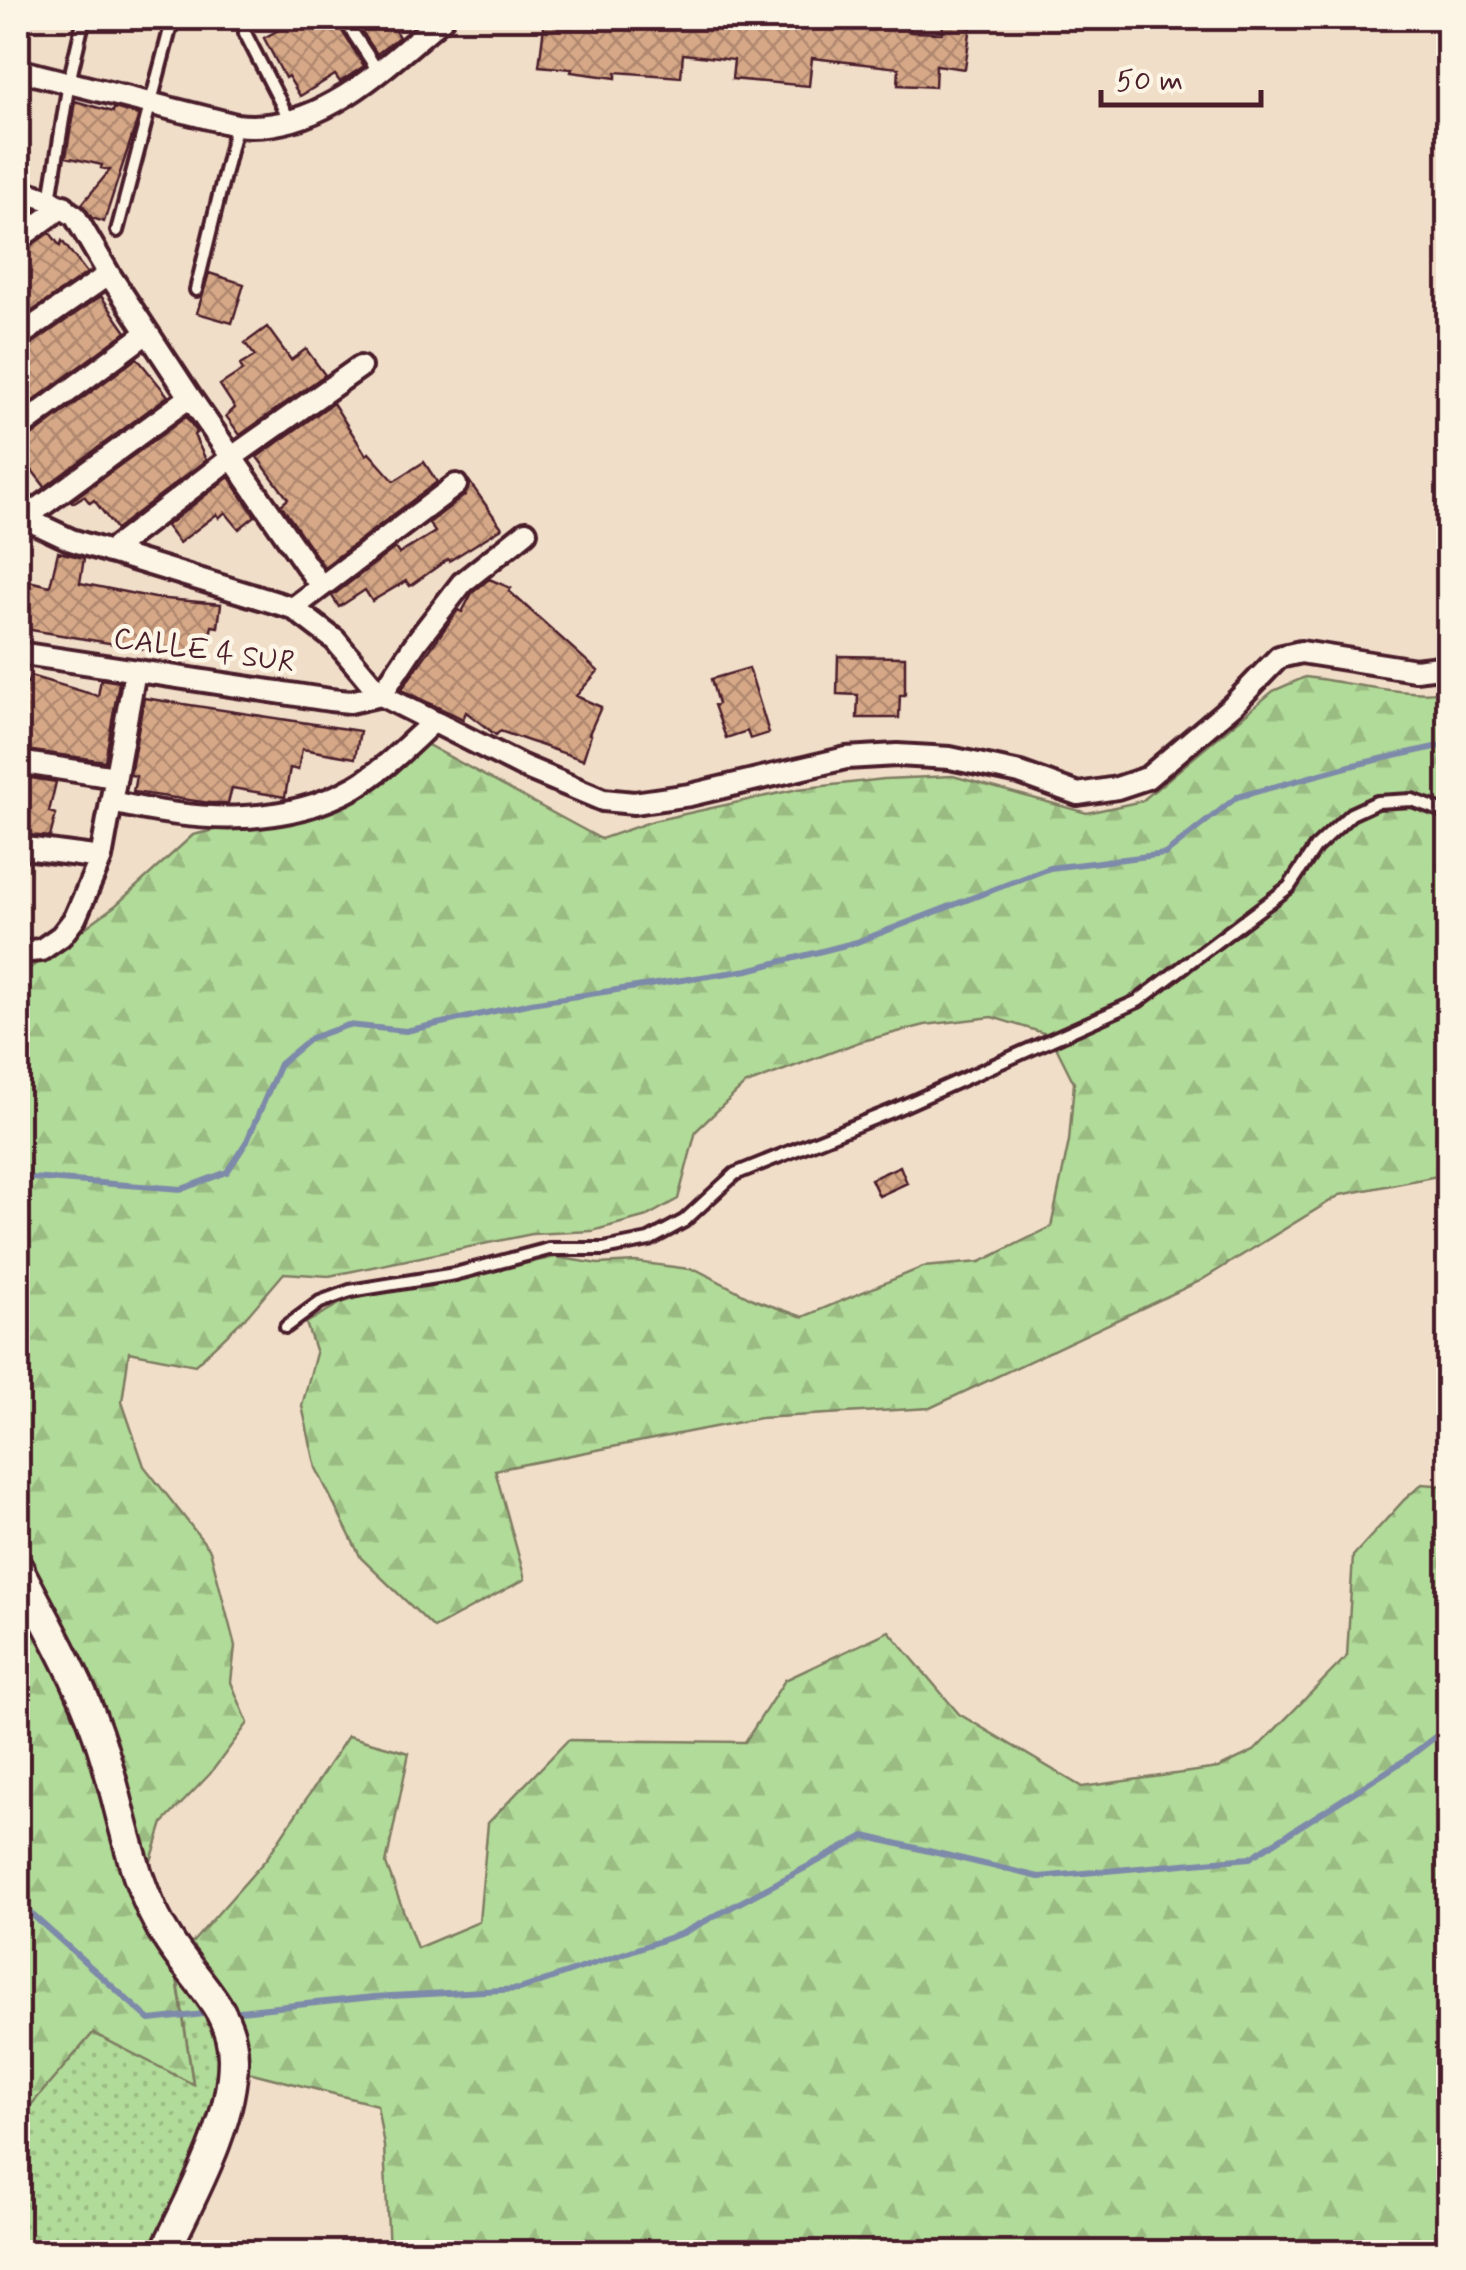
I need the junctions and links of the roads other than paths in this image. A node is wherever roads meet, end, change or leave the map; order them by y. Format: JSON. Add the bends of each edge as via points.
{"nodes":[{"id":1,"x":84,"y":18,"type":"edge"},
{"id":2,"x":172,"y":18,"type":"edge"},
{"id":3,"x":343,"y":18,"type":"edge"},
{"id":4,"x":443,"y":18,"type":"edge"},
{"id":5,"x":245,"y":34,"type":"dead end"},
{"id":6,"x":18,"y":70,"type":"edge"},
{"id":7,"x":379,"y":72,"type":"junction"},
{"id":8,"x":69,"y":82,"type":"junction"},
{"id":9,"x":148,"y":103,"type":"junction"},
{"id":10,"x":290,"y":122,"type":"junction"},
{"id":11,"x":236,"y":125,"type":"junction"},
{"id":12,"x":18,"y":190,"type":"edge"},
{"id":13,"x":57,"y":203,"type":"junction"},
{"id":14,"x":117,"y":231,"type":"dead end"},
{"id":15,"x":18,"y":239,"type":"edge"},
{"id":16,"x":108,"y":274,"type":"junction"},
{"id":17,"x":196,"y":290,"type":"dead end"},
{"id":18,"x":147,"y":333,"type":"junction"},
{"id":19,"x":18,"y":337,"type":"edge"},
{"id":20,"x":360,"y":367,"type":"dead end"},
{"id":21,"x":190,"y":397,"type":"junction"},
{"id":22,"x":18,"y":429,"type":"edge"},
{"id":23,"x":231,"y":458,"type":"junction"},
{"id":24,"x":456,"y":485,"type":"dead end"},
{"id":25,"x":21,"y":517,"type":"edge"},
{"id":26,"x":526,"y":532,"type":"dead end"},
{"id":27,"x":109,"y":552,"type":"junction"},
{"id":28,"x":320,"y":585,"type":"junction"},
{"id":29,"x":293,"y":608,"type":"junction"},
{"id":30,"x":18,"y":653,"type":"edge"},
{"id":31,"x":1448,"y":666,"type":"edge"},
{"id":32,"x":135,"y":672,"type":"junction"},
{"id":33,"x":381,"y":695,"type":"junction"},
{"id":34,"x":432,"y":722,"type":"junction"},
{"id":35,"x":18,"y":762,"type":"edge"},
{"id":36,"x":115,"y":776,"type":"junction"},
{"id":37,"x":112,"y":802,"type":"junction"},
{"id":38,"x":1448,"y":813,"type":"edge"},
{"id":39,"x":18,"y":847,"type":"edge"},
{"id":40,"x":101,"y":858,"type":"junction"},
{"id":41,"x":18,"y":952,"type":"edge"},
{"id":42,"x":286,"y":1328,"type":"dead end"},
{"id":43,"x":18,"y":1568,"type":"edge"},
{"id":44,"x":165,"y":2252,"type":"edge"}],
"edges":[{"from":1,"to":8,"type":"lane"},
{"from":2,"to":9,"type":"lane"},
{"from":3,"to":7,"type":"lane"},
{"from":4,"to":7,"type":"street"},
{"from":5,"to":10,"type":"lane"},
{"from":6,"to":8,"type":"street"},
{"from":7,"to":10,"type":"street"},
{"from":8,"to":9,"type":"street"},
{"from":8,"to":13,"type":"lane"},
{"from":9,"to":11,"type":"street"},
{"from":9,"to":14,"type":"lane"},
{"from":10,"to":11,"type":"street"},
{"from":11,"to":17,"type":"lane"},
{"from":12,"to":13,"type":"street"},
{"from":13,"to":15,"type":"street"},
{"from":13,"to":16,"type":"street","via":[[85,230]]},
{"from":16,"to":18,"type":"street"},
{"from":16,"to":19,"type":"street"},
{"from":18,"to":21,"type":"street"},
{"from":18,"to":22,"type":"street"},
{"from":20,"to":23,"type":"street"},
{"from":21,"to":23,"type":"street"},
{"from":21,"to":25,"type":"street"},
{"from":23,"to":27,"type":"street"},
{"from":23,"to":28,"type":"street"},
{"from":24,"to":28,"type":"street"},
{"from":25,"to":27,"type":"street"},
{"from":26,"to":33,"type":"street","via":[[462,583]]},
{"from":27,"to":29,"type":"street"},
{"from":28,"to":29,"type":"street"},
{"from":29,"to":33,"type":"street","via":[[334,640]]},
{"from":30,"to":32,"type":"street","name":"CALLE 4 SUR"},
{"from":31,"to":34,"type":"street","via":[[1415,670],[1301,652],[1279,657],[1147,778],[1078,794],[1020,773],[897,755],[846,758],[671,798],[603,800]]},
{"from":32,"to":33,"type":"street","name":"CALLE 4 SUR","via":[[340,701]]},
{"from":32,"to":36,"type":"street"},
{"from":33,"to":34,"type":"street"},
{"from":34,"to":37,"type":"street","via":[[355,787],[316,804],[217,820]]},
{"from":35,"to":36,"type":"street"},
{"from":36,"to":37,"type":"street"},
{"from":37,"to":40,"type":"street"},
{"from":38,"to":42,"type":"lane","via":[[1412,800],[1377,802],[1350,814],[1288,887],[1138,1001],[735,1174],[684,1221],[649,1240],[549,1249],[455,1274],[350,1291],[320,1302]]},
{"from":39,"to":40,"type":"street"},
{"from":40,"to":41,"type":"street","via":[[61,936],[41,950]]},
{"from":43,"to":44,"type":"main road","via":[[81,1690],[151,1909],[210,1992],[230,2033],[230,2086],[215,2143]]}]}
